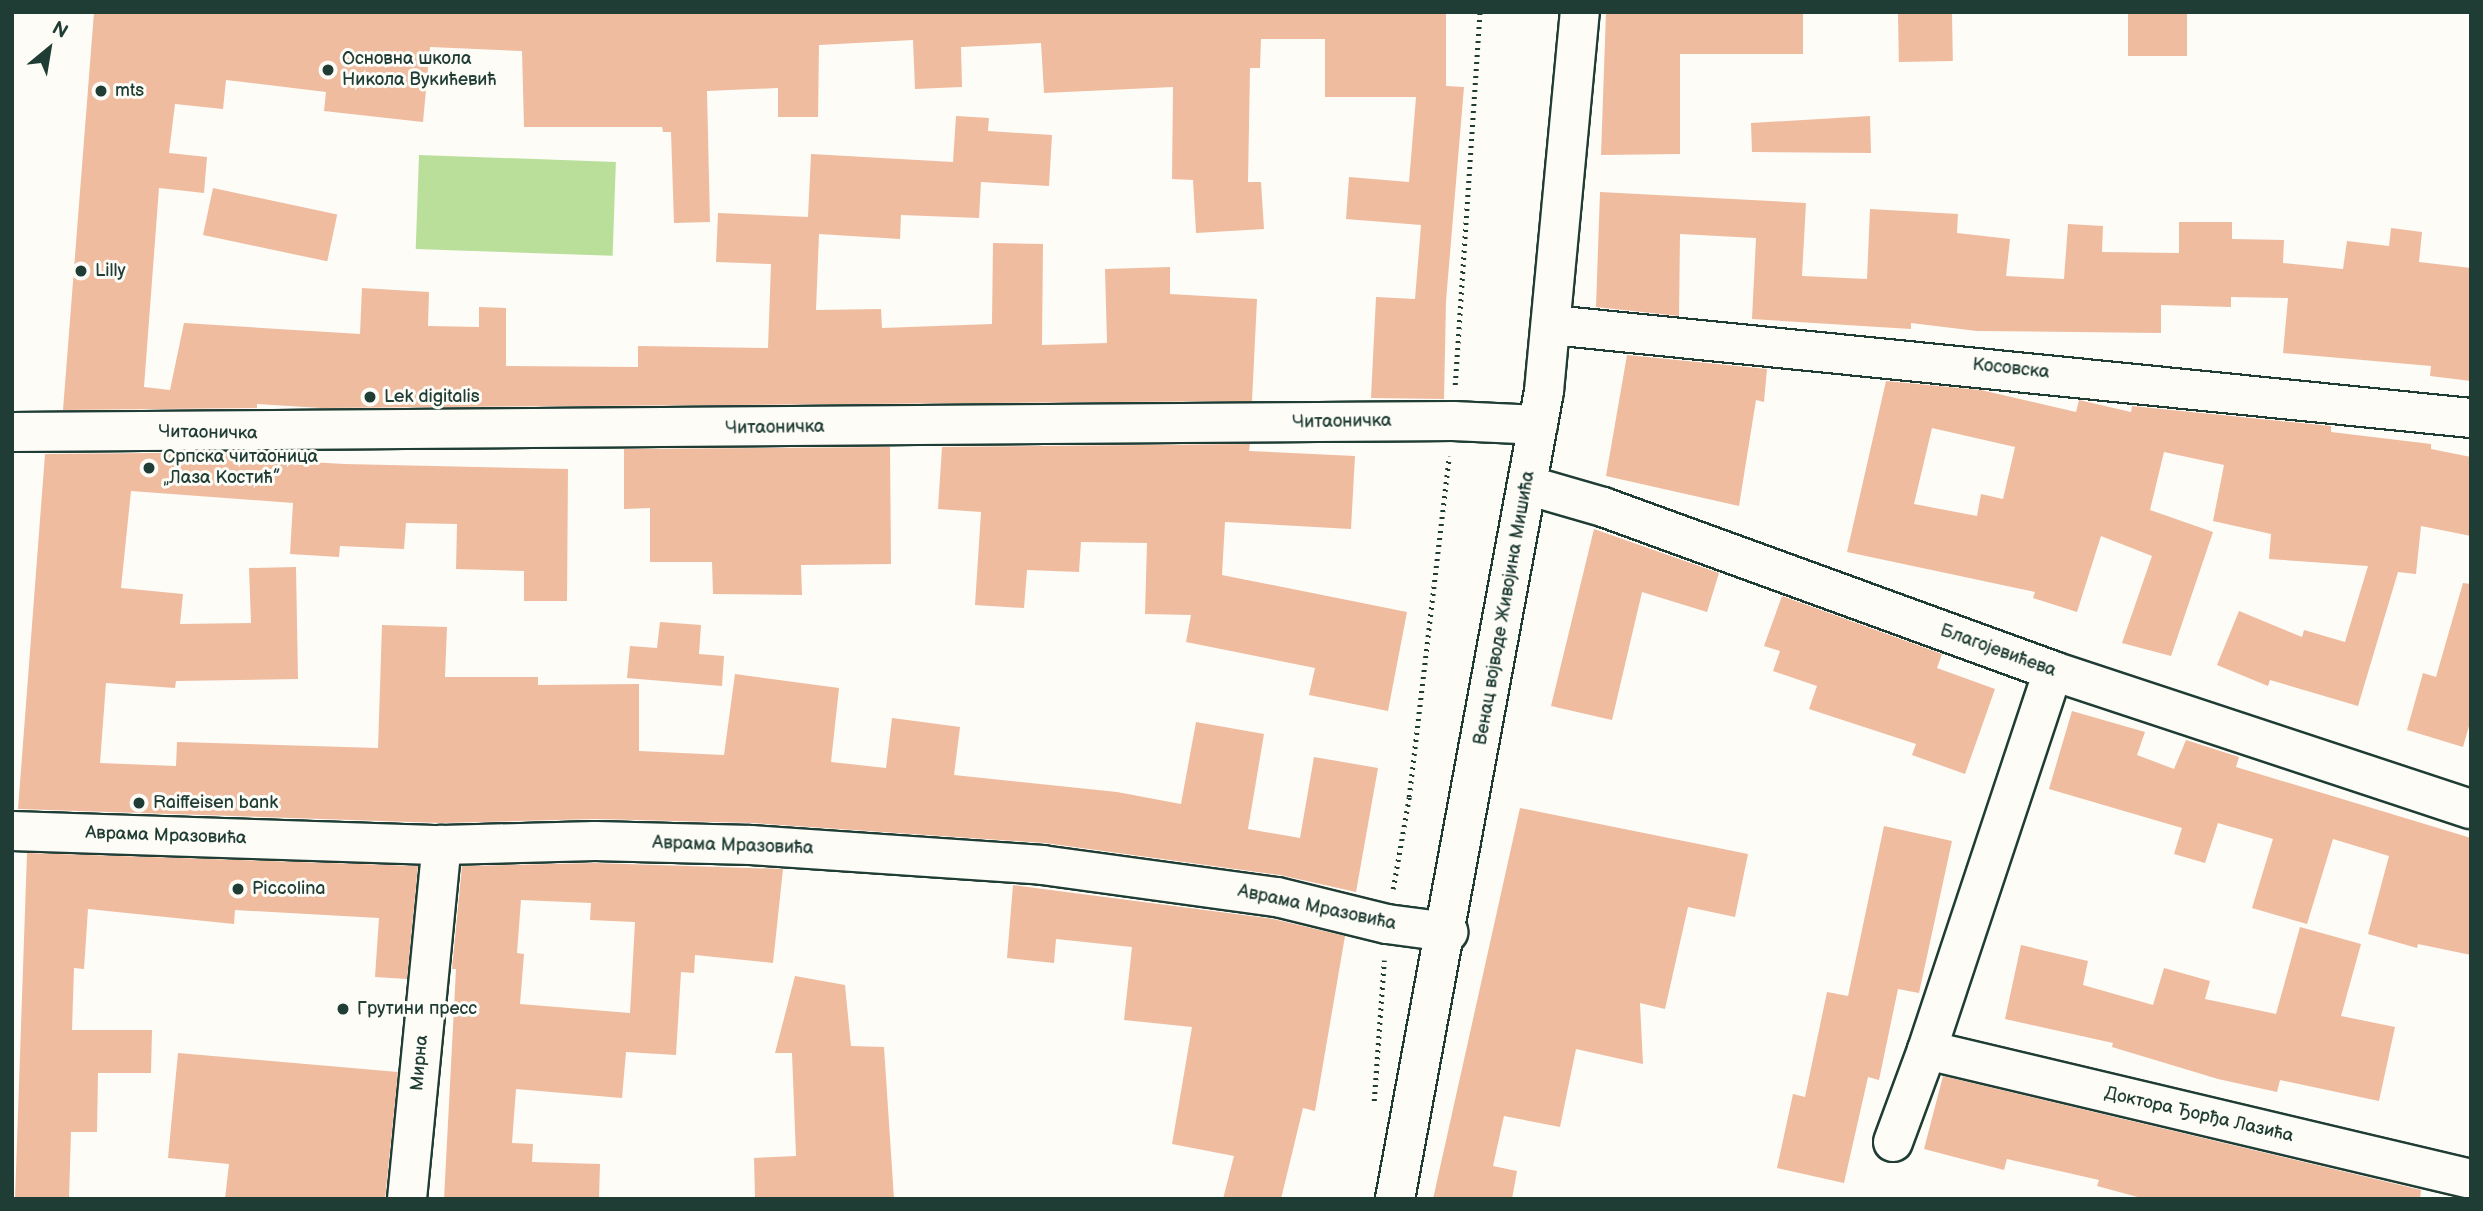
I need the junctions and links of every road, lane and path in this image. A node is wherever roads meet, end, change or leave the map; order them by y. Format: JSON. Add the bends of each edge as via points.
{"nodes":[{"id":1,"x":1480,"y":12,"type":"edge"},
{"id":2,"x":1580,"y":12,"type":"edge"},
{"id":3,"x":1552,"y":325,"type":"junction"},
{"id":4,"x":2471,"y":418,"type":"edge"},
{"id":5,"x":1453,"y":421,"type":"junction"},
{"id":6,"x":1538,"y":425,"type":"junction"},
{"id":7,"x":12,"y":432,"type":"edge"},
{"id":8,"x":1527,"y":485,"type":"junction"},
{"id":9,"x":2053,"y":671,"type":"junction"},
{"id":10,"x":2471,"y":809,"type":"edge"},
{"id":11,"x":12,"y":831,"type":"edge"},
{"id":12,"x":442,"y":845,"type":"junction"},
{"id":13,"x":1387,"y":924,"type":"junction"},
{"id":14,"x":1448,"y":932,"type":"junction"},
{"id":15,"x":1927,"y":1051,"type":"junction"},
{"id":16,"x":1373,"y":1116,"type":"dead end"},
{"id":17,"x":1893,"y":1142,"type":"dead end"},
{"id":18,"x":2471,"y":1179,"type":"edge"},
{"id":19,"x":407,"y":1199,"type":"edge"},
{"id":20,"x":1395,"y":1199,"type":"edge"}],
"edges":[{"from":1,"to":5,"type":"path"},
{"from":2,"to":3,"type":"street","name":"Венац војводе Живојина Мишића"},
{"from":3,"to":4,"type":"street","name":"Косовска"},
{"from":3,"to":6,"type":"street","name":"Венац војводе Живојина Мишића"},
{"from":5,"to":6,"type":"street","name":"Читаоничка"},
{"from":5,"to":7,"type":"street","name":"Читаоничка","via":[[245,434]]},
{"from":5,"to":13,"type":"path","via":[[1409,797]]},
{"from":6,"to":8,"type":"street","name":"Венац војводе Живојина Мишића"},
{"from":8,"to":9,"type":"street","name":"Благојевићева","via":[[1603,507]]},
{"from":8,"to":14,"type":"street","name":"Венац војводе Живојина Мишића"},
{"from":9,"to":10,"type":"street","name":"Благојевићева"},
{"from":9,"to":15,"type":"street"},
{"from":11,"to":12,"type":"street","name":"Аврама Мразовића"},
{"from":12,"to":13,"type":"street","name":"Аврама Мразовића","via":[[595,841],[751,845],[1042,864],[1277,897]]},
{"from":12,"to":19,"type":"street","name":"Мирна"},
{"from":13,"to":14,"type":"street","name":"Аврама Мразовића"},
{"from":13,"to":16,"type":"path"},
{"from":14,"to":20,"type":"street","name":"Венац војводе Живојина Мишића"},
{"from":15,"to":17,"type":"street"},
{"from":15,"to":18,"type":"street","name":"Доктора Ђорђа Лазића"}]}
